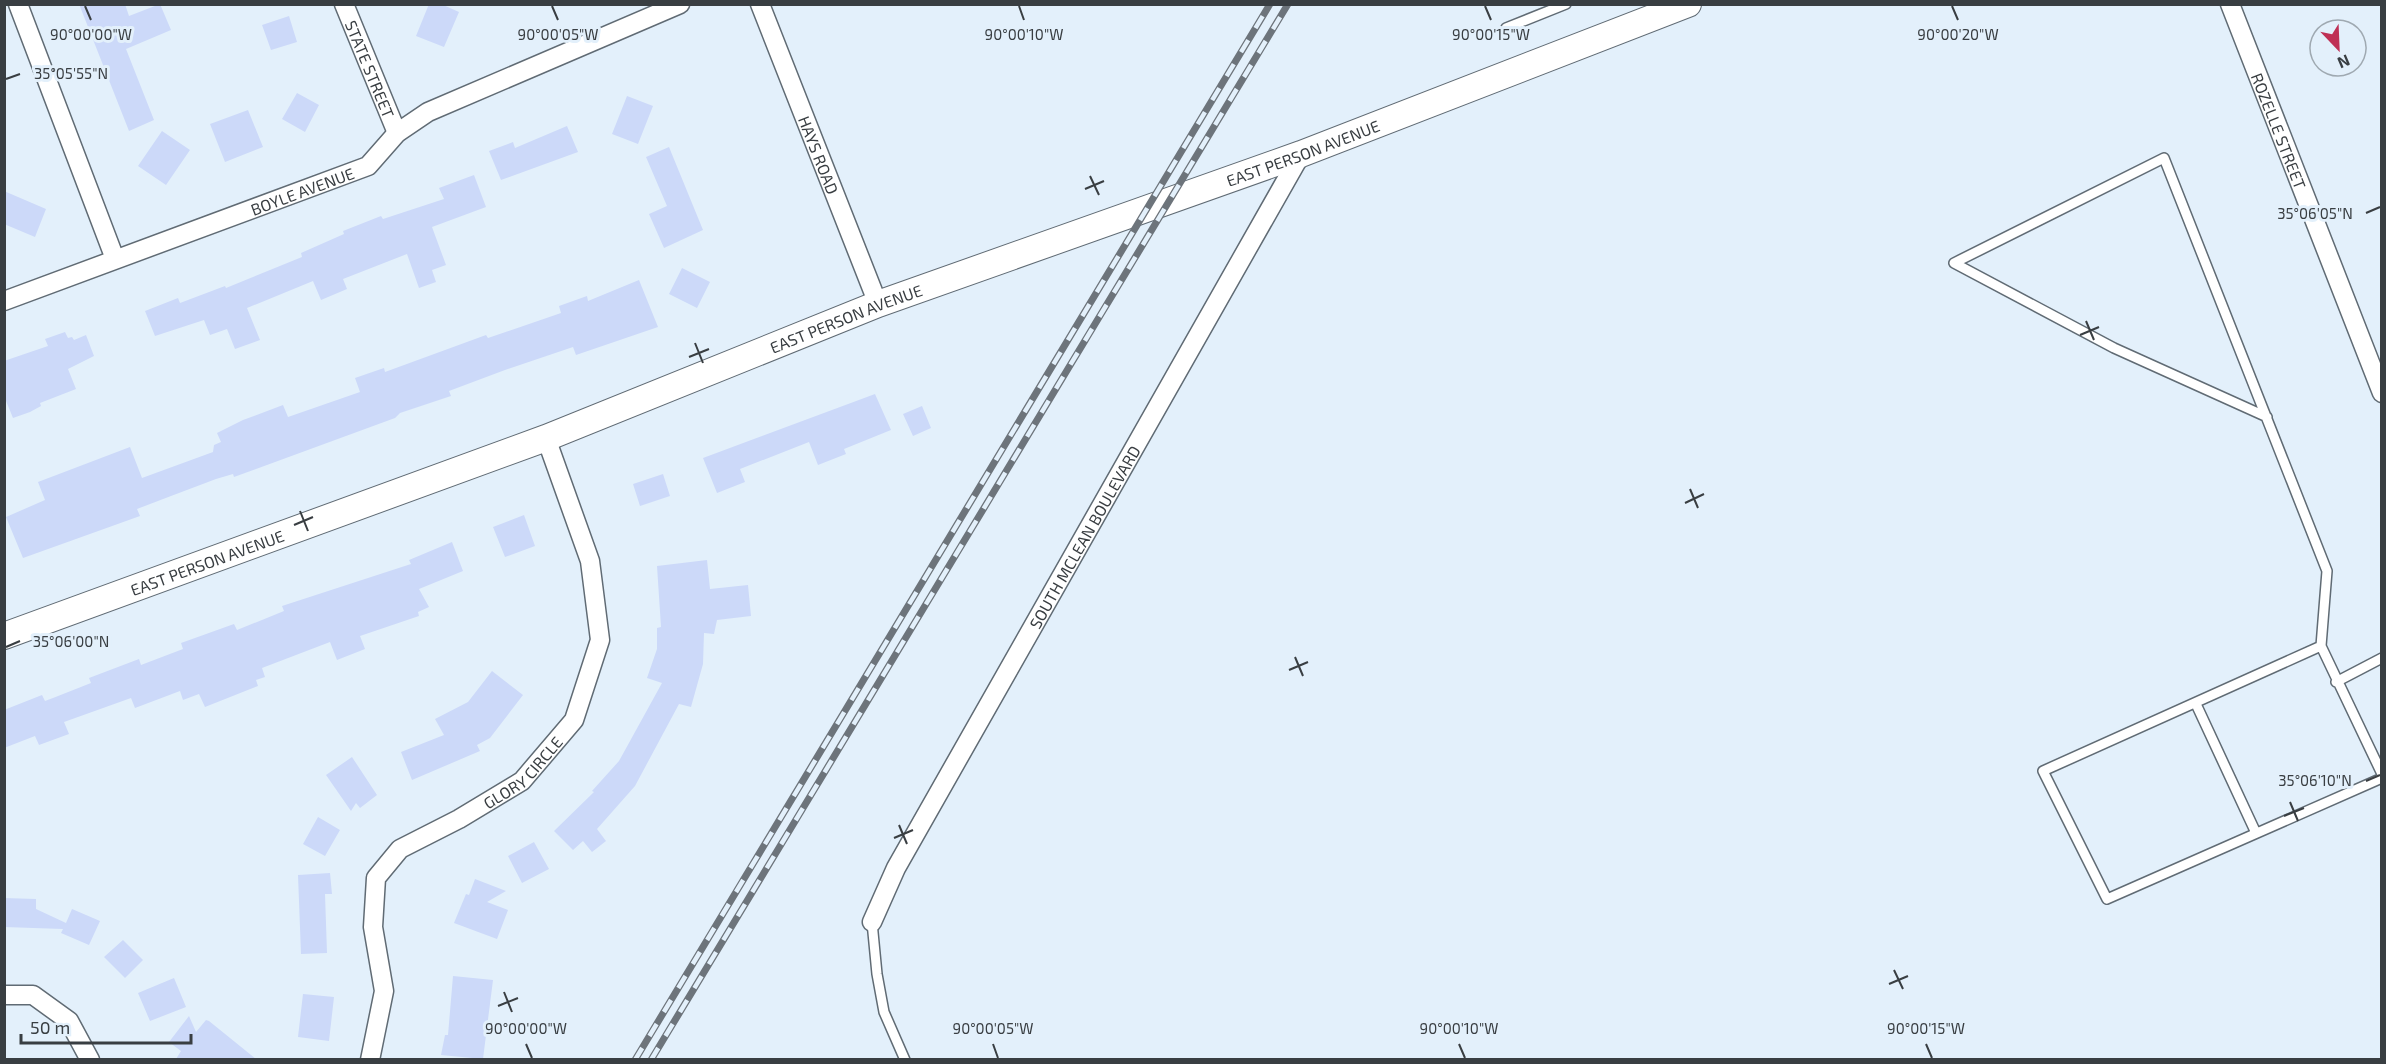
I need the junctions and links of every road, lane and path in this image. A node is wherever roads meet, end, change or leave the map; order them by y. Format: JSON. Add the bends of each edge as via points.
{"nodes":[{"id":1,"x":18,"y":4,"type":"edge"},
{"id":2,"x":344,"y":4,"type":"edge"},
{"id":3,"x":680,"y":4,"type":"edge"},
{"id":4,"x":760,"y":4,"type":"edge"},
{"id":5,"x":1566,"y":4,"type":"edge"},
{"id":6,"x":1688,"y":4,"type":"edge"},
{"id":7,"x":2230,"y":4,"type":"edge"},
{"id":8,"x":1506,"y":28,"type":"dead end"},
{"id":9,"x":397,"y":133,"type":"junction"},
{"id":10,"x":1300,"y":154,"type":"junction"},
{"id":11,"x":115,"y":259,"type":"junction"},
{"id":12,"x":4,"y":301,"type":"edge"},
{"id":13,"x":878,"y":304,"type":"junction"},
{"id":14,"x":2382,"y":393,"type":"edge"},
{"id":15,"x":2267,"y":417,"type":"junction"},
{"id":16,"x":546,"y":438,"type":"junction"},
{"id":17,"x":4,"y":636,"type":"edge"},
{"id":18,"x":2320,"y":646,"type":"junction"},
{"id":19,"x":2382,"y":658,"type":"edge"},
{"id":20,"x":2336,"y":682,"type":"junction"},
{"id":21,"x":2196,"y":704,"type":"junction"},
{"id":22,"x":2382,"y":776,"type":"edge"},
{"id":23,"x":2256,"y":833,"type":"junction"},
{"id":24,"x":872,"y":922,"type":"joint"},
{"id":25,"x":4,"y":995,"type":"edge"},
{"id":26,"x":90,"y":1059,"type":"edge"},
{"id":27,"x":370,"y":1059,"type":"edge"},
{"id":28,"x":905,"y":1059,"type":"edge"}],
"edges":[{"from":1,"to":11,"type":"street"},
{"from":2,"to":9,"type":"street","name":"STATE STREET"},
{"from":3,"to":9,"type":"street","name":"BOYLE AVENUE","via":[[428,112]]},
{"from":4,"to":13,"type":"street","name":"HAYS ROAD"},
{"from":5,"to":8,"type":"lane"},
{"from":6,"to":10,"type":"main road","name":"EAST PERSON AVENUE","via":[[1641,18]]},
{"from":7,"to":14,"type":"street","name":"ROZELLE STREET"},
{"from":9,"to":11,"type":"street","name":"BOYLE AVENUE","via":[[368,166]]},
{"from":10,"to":13,"type":"main road","name":"EAST PERSON AVENUE"},
{"from":10,"to":24,"type":"street","name":"SOUTH MCLEAN BOULEVARD","via":[[896,868]]},
{"from":11,"to":12,"type":"street","name":"BOYLE AVENUE"},
{"from":13,"to":16,"type":"main road","name":"EAST PERSON AVENUE"},
{"from":15,"to":15,"type":"lane","via":[[2164,158],[1954,263],[2114,348]]},
{"from":15,"to":18,"type":"lane","via":[[2327,571]]},
{"from":16,"to":17,"type":"main road","name":"EAST PERSON AVENUE"},
{"from":16,"to":27,"type":"street","name":"GLORY CIRCLE","via":[[590,561],[600,640],[574,720],[522,781],[400,849],[376,878],[373,927],[384,991]]},
{"from":18,"to":20,"type":"lane"},
{"from":18,"to":21,"type":"lane"},
{"from":19,"to":20,"type":"lane"},
{"from":20,"to":22,"type":"lane"},
{"from":21,"to":23,"type":"lane"},
{"from":21,"to":23,"type":"lane","via":[[2043,771],[2107,899]]},
{"from":22,"to":23,"type":"lane"},
{"from":24,"to":28,"type":"lane","via":[[884,1012]]},
{"from":25,"to":26,"type":"street","via":[[33,995],[69,1021]]}]}
